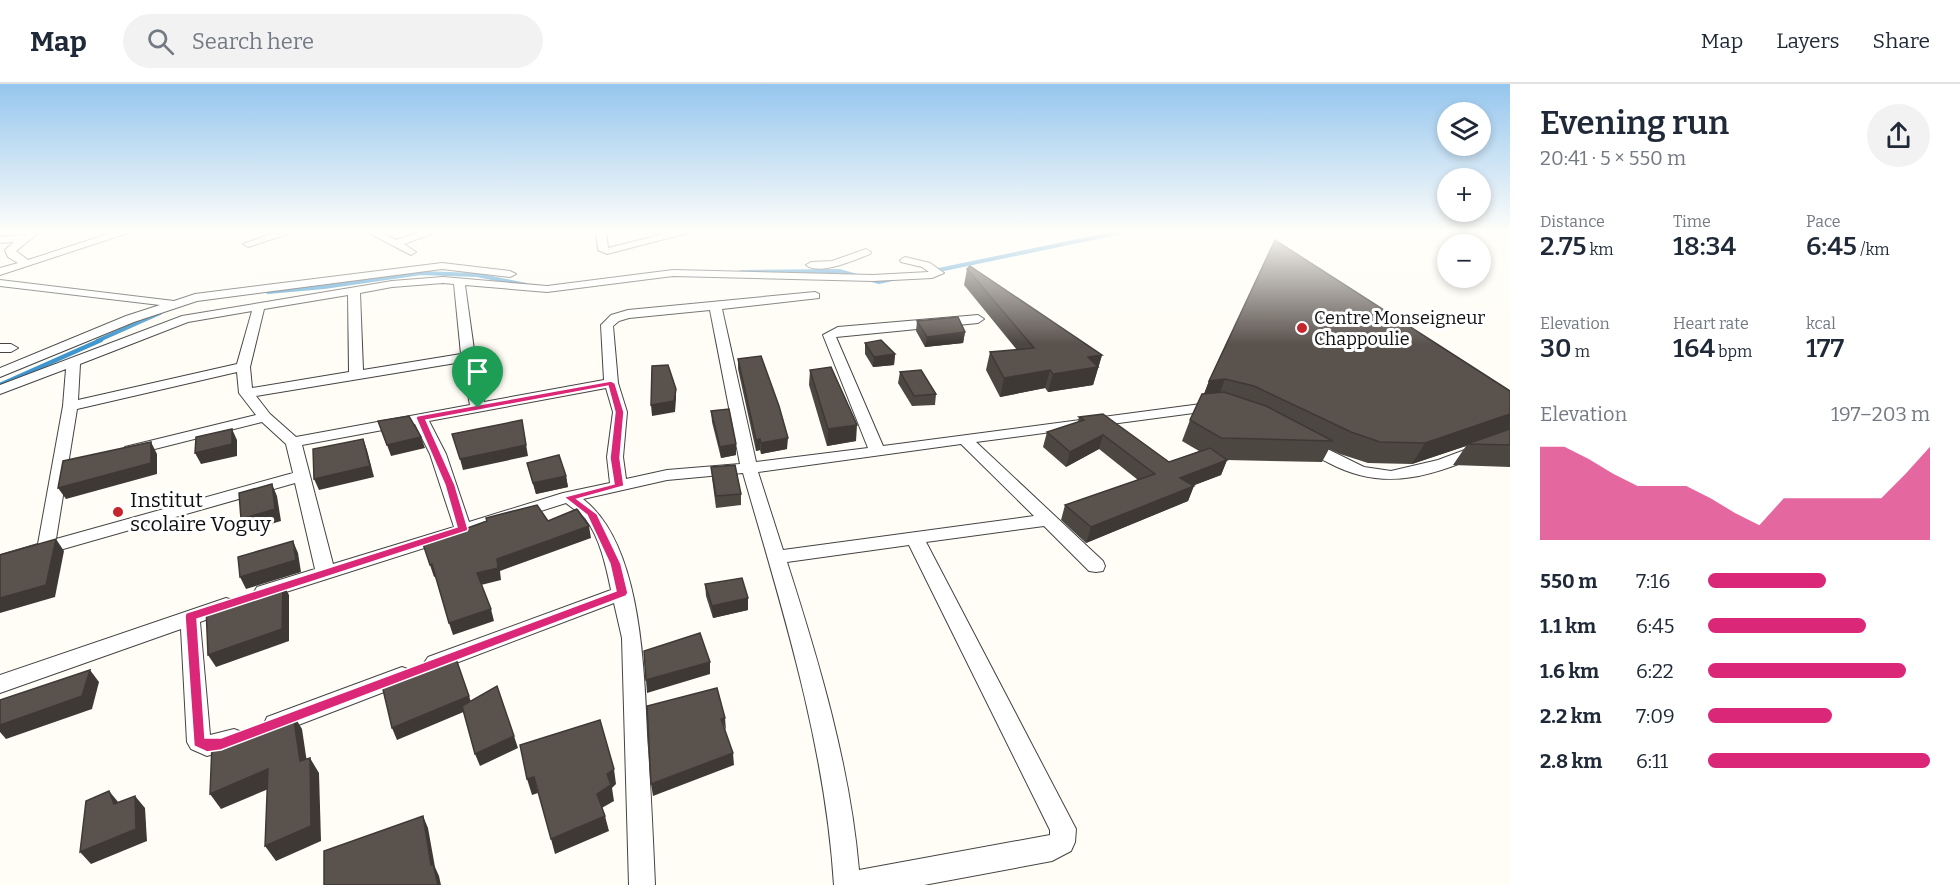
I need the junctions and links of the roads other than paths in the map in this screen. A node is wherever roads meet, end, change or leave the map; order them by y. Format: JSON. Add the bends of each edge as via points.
{"nodes":[{"id":1,"x":423,"y":268,"type":"edge"},
{"id":2,"x":460,"y":268,"type":"edge"},
{"id":3,"x":654,"y":268,"type":"edge"},
{"id":4,"x":931,"y":268,"type":"edge"},
{"id":5,"x":459,"y":281,"type":"junction"},
{"id":6,"x":0,"y":283,"type":"edge"},
{"id":7,"x":354,"y":291,"type":"junction"},
{"id":8,"x":815,"y":296,"type":"dead end"},
{"id":9,"x":172,"y":304,"type":"junction"},
{"id":10,"x":259,"y":306,"type":"junction"},
{"id":11,"x":715,"y":306,"type":"junction"},
{"id":12,"x":978,"y":319,"type":"dead end"},
{"id":13,"x":468,"y":357,"type":"junction"},
{"id":14,"x":73,"y":363,"type":"junction"},
{"id":15,"x":243,"y":367,"type":"junction"},
{"id":16,"x":0,"y":373,"type":"edge"},
{"id":17,"x":356,"y":375,"type":"junction"},
{"id":18,"x":611,"y":383,"type":"junction"},
{"id":19,"x":0,"y":390,"type":"edge"},
{"id":20,"x":246,"y":393,"type":"junction"},
{"id":21,"x":70,"y":406,"type":"junction"},
{"id":22,"x":478,"y":408,"type":"junction"},
{"id":23,"x":1233,"y":409,"type":"edge"},
{"id":24,"x":265,"y":417,"type":"junction"},
{"id":25,"x":420,"y":418,"type":"junction"},
{"id":26,"x":1287,"y":434,"type":"edge"},
{"id":27,"x":1510,"y":438,"type":"edge"},
{"id":28,"x":965,"y":440,"type":"junction"},
{"id":29,"x":293,"y":442,"type":"junction"},
{"id":30,"x":877,"y":451,"type":"junction"},
{"id":31,"x":117,"y":453,"type":"edge"},
{"id":32,"x":749,"y":468,"type":"junction"},
{"id":33,"x":302,"y":476,"type":"junction"},
{"id":34,"x":620,"y":486,"type":"junction"},
{"id":35,"x":569,"y":497,"type":"junction"},
{"id":36,"x":1046,"y":520,"type":"junction"},
{"id":37,"x":463,"y":529,"type":"junction"},
{"id":38,"x":915,"y":538,"type":"junction"},
{"id":39,"x":46,"y":548,"type":"junction"},
{"id":40,"x":775,"y":557,"type":"junction"},
{"id":41,"x":0,"y":561,"type":"edge"},
{"id":42,"x":1096,"y":566,"type":"dead end"},
{"id":43,"x":326,"y":574,"type":"junction"},
{"id":44,"x":622,"y":593,"type":"junction"},
{"id":45,"x":190,"y":616,"type":"junction"},
{"id":46,"x":0,"y":684,"type":"edge"},
{"id":47,"x":642,"y":885,"type":"edge"},
{"id":48,"x":847,"y":885,"type":"edge"},
{"id":49,"x":852,"y":885,"type":"edge"}],
"edges":[{"from":1,"to":9,"type":"street","via":[[224,293]]},
{"from":2,"to":3,"type":"street","via":[[553,278]]},
{"from":4,"to":5,"type":"street","via":[[938,273],[873,278],[673,273],[547,288]]},
{"from":5,"to":7,"type":"street","via":[[392,284]]},
{"from":5,"to":13,"type":"street"},
{"from":6,"to":9,"type":"street"},
{"from":7,"to":10,"type":"street"},
{"from":7,"to":17,"type":"street"},
{"from":8,"to":11,"type":"street"},
{"from":9,"to":16,"type":"street"},
{"from":10,"to":14,"type":"street","via":[[186,319]]},
{"from":10,"to":15,"type":"street"},
{"from":11,"to":18,"type":"street","via":[[615,318],[608,324]]},
{"from":11,"to":32,"type":"street"},
{"from":12,"to":30,"type":"street","via":[[838,331],[829,335]]},
{"from":13,"to":17,"type":"street"},
{"from":13,"to":22,"type":"street"},
{"from":14,"to":19,"type":"street"},
{"from":14,"to":21,"type":"street"},
{"from":15,"to":20,"type":"street"},
{"from":15,"to":21,"type":"street"},
{"from":17,"to":20,"type":"street"},
{"from":18,"to":22,"type":"street"},
{"from":18,"to":34,"type":"street","via":[[620,412],[615,458]]},
{"from":20,"to":24,"type":"street"},
{"from":21,"to":39,"type":"street","via":[[66,465]]},
{"from":22,"to":25,"type":"street"},
{"from":23,"to":28,"type":"street","via":[[1216,406]]},
{"from":24,"to":29,"type":"street"},
{"from":24,"to":31,"type":"street"},
{"from":25,"to":29,"type":"street"},
{"from":25,"to":37,"type":"street","via":[[450,485]]},
{"from":26,"to":27,"type":"street","via":[[1334,459],[1378,476],[1402,476]]},
{"from":28,"to":30,"type":"street"},
{"from":28,"to":36,"type":"street"},
{"from":29,"to":33,"type":"street"},
{"from":30,"to":32,"type":"street"},
{"from":32,"to":34,"type":"street","via":[[667,475]]},
{"from":32,"to":40,"type":"street"},
{"from":33,"to":39,"type":"street"},
{"from":33,"to":43,"type":"street"},
{"from":34,"to":35,"type":"street"},
{"from":35,"to":37,"type":"street"},
{"from":35,"to":44,"type":"street","via":[[591,514],[599,528],[615,564]]},
{"from":36,"to":38,"type":"street"},
{"from":36,"to":42,"type":"street"},
{"from":37,"to":43,"type":"street"},
{"from":38,"to":40,"type":"street"},
{"from":38,"to":49,"type":"street","via":[[1063,829],[1062,842],[1052,849]]},
{"from":39,"to":41,"type":"street"},
{"from":40,"to":48,"type":"street","via":[[825,733]]},
{"from":43,"to":45,"type":"street"},
{"from":44,"to":45,"type":"street","via":[[207,746],[199,742]]},
{"from":44,"to":47,"type":"street","via":[[632,638]]},
{"from":45,"to":46,"type":"street"}]}
